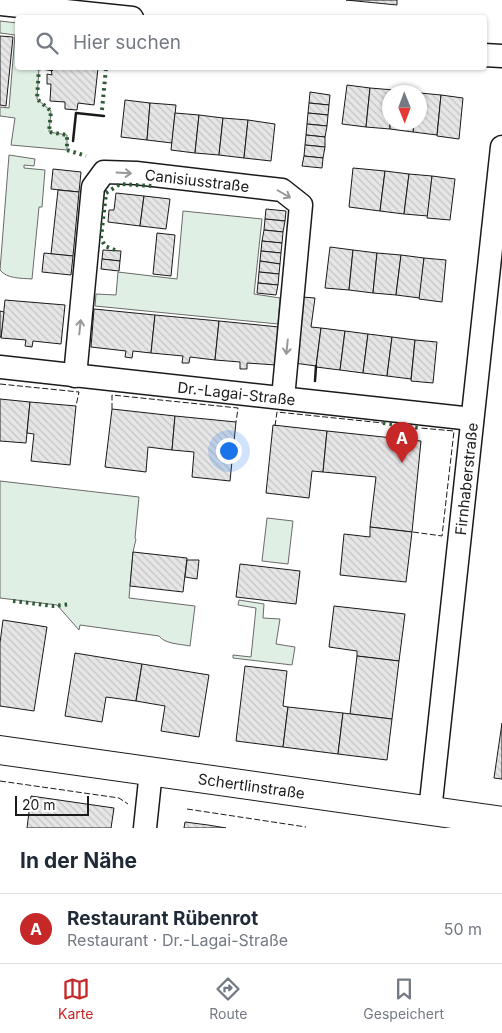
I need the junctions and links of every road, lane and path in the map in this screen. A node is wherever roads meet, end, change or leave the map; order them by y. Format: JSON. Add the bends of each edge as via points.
{"nodes":[{"id":1,"x":0,"y":4,"type":"edge"},
{"id":2,"x":104,"y":15,"type":"edge"},
{"id":3,"x":487,"y":55,"type":"edge"},
{"id":4,"x":502,"y":56,"type":"edge"},
{"id":5,"x":502,"y":147,"type":"edge"},
{"id":6,"x":0,"y":367,"type":"edge"},
{"id":7,"x":75,"y":376,"type":"junction"},
{"id":8,"x":282,"y":398,"type":"junction"},
{"id":9,"x":472,"y":419,"type":"junction"},
{"id":10,"x":0,"y":750,"type":"edge"},
{"id":11,"x":151,"y":771,"type":"junction"},
{"id":12,"x":430,"y":811,"type":"junction"},
{"id":13,"x":502,"y":821,"type":"edge"},
{"id":14,"x":145,"y":828,"type":"edge"}],
"edges":[{"from":1,"to":2,"type":"street"},
{"from":3,"to":4,"type":"street"},
{"from":5,"to":9,"type":"street","name":"Firnhaberstraße"},
{"from":6,"to":7,"type":"street","name":"Dr.-Lagai-Straße"},
{"from":7,"to":8,"type":"street","name":"Dr.-Lagai-Straße"},
{"from":7,"to":8,"type":"street","name":"Canisiusstraße","one_way":true,"via":[[93,187],[104,172],[136,173],[282,190],[301,206]]},
{"from":8,"to":9,"type":"street","name":"Dr.-Lagai-Straße"},
{"from":9,"to":12,"type":"street","name":"Firnhaberstraße"},
{"from":10,"to":11,"type":"street","name":"Schertlinstraße"},
{"from":11,"to":12,"type":"street","name":"Schertlinstraße"},
{"from":11,"to":14,"type":"street"},
{"from":12,"to":13,"type":"street","name":"Schertlinstraße"}]}
